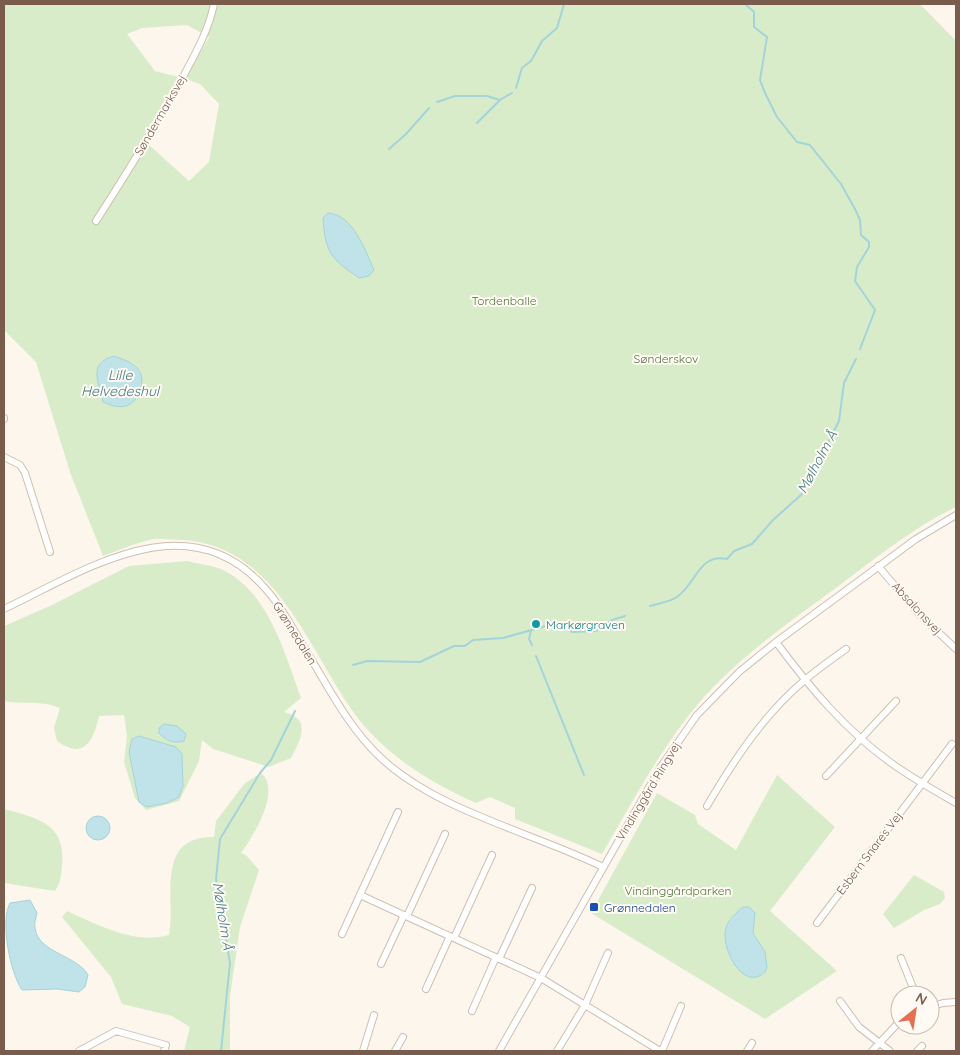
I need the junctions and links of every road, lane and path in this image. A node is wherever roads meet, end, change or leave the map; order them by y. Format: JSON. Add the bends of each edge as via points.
{"nodes":[{"id":1,"x":214,"y":4,"type":"edge"},
{"id":2,"x":96,"y":221,"type":"dead end"},
{"id":3,"x":4,"y":457,"type":"edge"},
{"id":4,"x":956,"y":515,"type":"edge"},
{"id":5,"x":50,"y":552,"type":"dead end"},
{"id":6,"x":878,"y":566,"type":"junction"},
{"id":7,"x":4,"y":609,"type":"edge"},
{"id":8,"x":776,"y":642,"type":"junction"},
{"id":9,"x":846,"y":649,"type":"dead end"},
{"id":10,"x":956,"y":649,"type":"edge"},
{"id":11,"x":805,"y":680,"type":"junction"},
{"id":12,"x":896,"y":701,"type":"dead end"},
{"id":13,"x":861,"y":739,"type":"junction"},
{"id":14,"x":952,"y":744,"type":"dead end"},
{"id":15,"x":826,"y":776,"type":"dead end"},
{"id":16,"x":922,"y":783,"type":"junction"},
{"id":17,"x":956,"y":803,"type":"edge"},
{"id":18,"x":707,"y":806,"type":"dead end"},
{"id":19,"x":398,"y":812,"type":"dead end"},
{"id":20,"x":445,"y":834,"type":"dead end"},
{"id":21,"x":492,"y":855,"type":"dead end"},
{"id":22,"x":603,"y":866,"type":"junction"},
{"id":23,"x":532,"y":888,"type":"dead end"},
{"id":24,"x":360,"y":895,"type":"junction"},
{"id":25,"x":405,"y":916,"type":"junction"},
{"id":26,"x":817,"y":923,"type":"dead end"},
{"id":27,"x":342,"y":934,"type":"dead end"},
{"id":28,"x":452,"y":937,"type":"junction"},
{"id":29,"x":608,"y":953,"type":"dead end"},
{"id":30,"x":498,"y":958,"type":"junction"},
{"id":31,"x":901,"y":958,"type":"dead end"},
{"id":32,"x":381,"y":964,"type":"dead end"},
{"id":33,"x":541,"y":978,"type":"junction"},
{"id":34,"x":912,"y":985,"type":"edge"},
{"id":35,"x":426,"y":989,"type":"dead end"},
{"id":36,"x":840,"y":1001,"type":"dead end"},
{"id":37,"x":956,"y":1002,"type":"edge"},
{"id":38,"x":940,"y":1004,"type":"edge"},
{"id":39,"x":585,"y":1005,"type":"junction"},
{"id":40,"x":681,"y":1006,"type":"dead end"},
{"id":41,"x":472,"y":1010,"type":"dead end"},
{"id":42,"x":374,"y":1015,"type":"dead end"},
{"id":43,"x":890,"y":1030,"type":"edge"},
{"id":44,"x":403,"y":1037,"type":"dead end"},
{"id":45,"x":752,"y":1043,"type":"dead end"},
{"id":46,"x":877,"y":1043,"type":"junction"},
{"id":47,"x":922,"y":1046,"type":"dead end"},
{"id":48,"x":366,"y":1050,"type":"edge"},
{"id":49,"x":79,"y":1051,"type":"edge"},
{"id":50,"x":164,"y":1051,"type":"edge"},
{"id":51,"x":395,"y":1051,"type":"edge"},
{"id":52,"x":500,"y":1051,"type":"edge"},
{"id":53,"x":557,"y":1051,"type":"edge"},
{"id":54,"x":661,"y":1051,"type":"edge"},
{"id":55,"x":747,"y":1051,"type":"edge"},
{"id":56,"x":872,"y":1051,"type":"edge"},
{"id":57,"x":890,"y":1051,"type":"edge"},
{"id":58,"x":917,"y":1051,"type":"edge"}],
"edges":[{"from":1,"to":2,"type":"street","name":"Søndermarksvej","via":[[207,31],[188,67]]},
{"from":3,"to":5,"type":"street","via":[[20,465],[25,473]]},
{"from":4,"to":6,"type":"street","name":"Vindinggård Ringvej","via":[[940,522]]},
{"from":6,"to":8,"type":"street","name":"Vindinggård Ringvej"},
{"from":6,"to":10,"type":"street","name":"Absalonsvej","via":[[918,613]]},
{"from":7,"to":22,"type":"street","name":"Grønnedalen","via":[[105,561],[146,547],[181,546],[217,554],[247,571],[263,585],[280,606],[363,740],[410,781],[449,802]]},
{"from":8,"to":11,"type":"street"},
{"from":8,"to":22,"type":"street","name":"Vindinggård Ringvej","via":[[714,697],[679,738]]},
{"from":9,"to":11,"type":"street"},
{"from":11,"to":13,"type":"street"},
{"from":11,"to":18,"type":"street","via":[[748,741]]},
{"from":12,"to":13,"type":"street"},
{"from":13,"to":15,"type":"street"},
{"from":13,"to":16,"type":"street"},
{"from":14,"to":16,"type":"street","name":"Esbern Snares Vej"},
{"from":16,"to":17,"type":"street"},
{"from":16,"to":26,"type":"street","name":"Esbern Snares Vej"},
{"from":19,"to":24,"type":"street"},
{"from":20,"to":25,"type":"street"},
{"from":21,"to":28,"type":"street"},
{"from":22,"to":33,"type":"street","name":"Vindinggård Ringvej"},
{"from":23,"to":30,"type":"street"},
{"from":24,"to":25,"type":"street"},
{"from":24,"to":27,"type":"street"},
{"from":25,"to":28,"type":"street"},
{"from":25,"to":32,"type":"street"},
{"from":28,"to":30,"type":"street"},
{"from":28,"to":35,"type":"street"},
{"from":29,"to":39,"type":"street"},
{"from":30,"to":33,"type":"street"},
{"from":30,"to":41,"type":"street"},
{"from":31,"to":34,"type":"street"},
{"from":33,"to":39,"type":"street"},
{"from":33,"to":52,"type":"street","name":"Vindinggård Ringvej"},
{"from":36,"to":46,"type":"street","via":[[859,1027]]},
{"from":37,"to":38,"type":"street"},
{"from":39,"to":53,"type":"street"},
{"from":39,"to":54,"type":"street"},
{"from":40,"to":54,"type":"street"},
{"from":42,"to":48,"type":"street"},
{"from":43,"to":46,"type":"street"},
{"from":44,"to":51,"type":"street"},
{"from":45,"to":55,"type":"street"},
{"from":46,"to":56,"type":"street"},
{"from":46,"to":57,"type":"street"},
{"from":47,"to":58,"type":"street"},
{"from":49,"to":50,"type":"street","via":[[116,1031],[166,1045]]}]}
